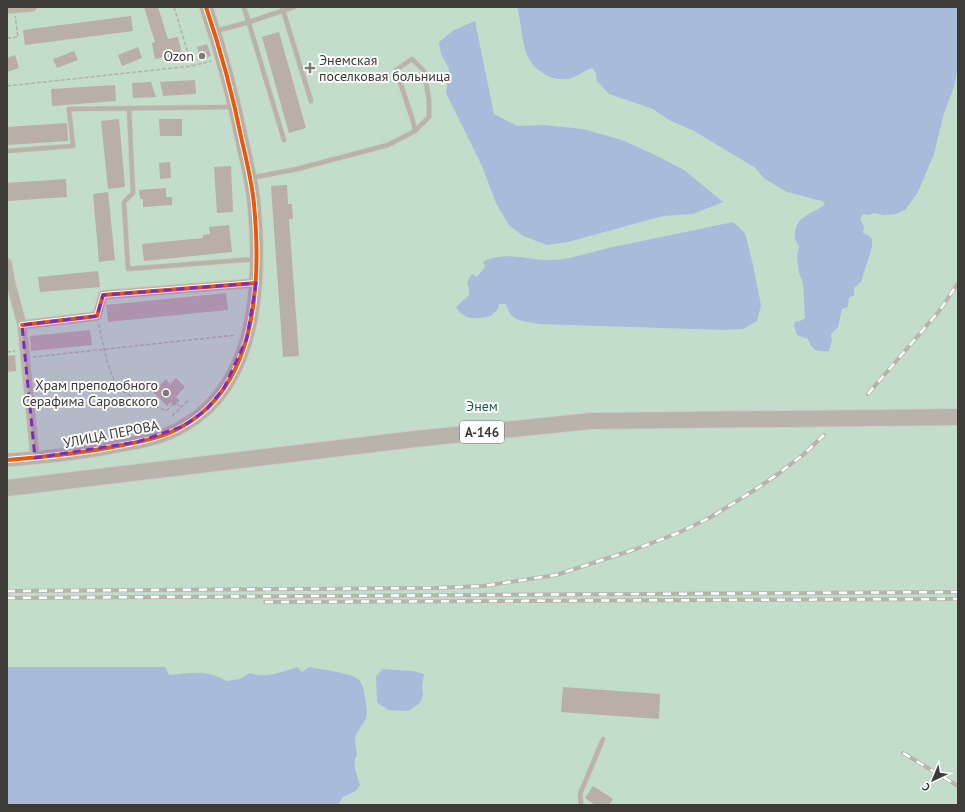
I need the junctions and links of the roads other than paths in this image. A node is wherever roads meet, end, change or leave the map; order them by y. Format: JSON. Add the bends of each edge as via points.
{"nodes":[{"id":1,"x":28,"y":7,"type":"edge"},
{"id":2,"x":206,"y":7,"type":"edge"},
{"id":3,"x":244,"y":7,"type":"edge"},
{"id":4,"x":294,"y":7,"type":"edge"},
{"id":5,"x":11,"y":8,"type":"edge"},
{"id":6,"x":282,"y":9,"type":"edge"},
{"id":7,"x":249,"y":22,"type":"junction"},
{"id":8,"x":214,"y":32,"type":"junction"},
{"id":9,"x":312,"y":101,"type":"dead end"},
{"id":10,"x":235,"y":107,"type":"junction"},
{"id":11,"x":129,"y":108,"type":"junction"},
{"id":12,"x":414,"y":131,"type":"junction"},
{"id":13,"x":284,"y":140,"type":"dead end"},
{"id":14,"x":7,"y":151,"type":"edge"},
{"id":15,"x":250,"y":178,"type":"junction"},
{"id":16,"x":257,"y":258,"type":"junction"},
{"id":17,"x":7,"y":263,"type":"edge"},
{"id":18,"x":256,"y":282,"type":"junction"},
{"id":19,"x":22,"y":325,"type":"junction"},
{"id":20,"x":958,"y":418,"type":"edge"},
{"id":21,"x":35,"y":458,"type":"junction"},
{"id":22,"x":7,"y":460,"type":"edge"},
{"id":23,"x":8,"y":488,"type":"edge"},
{"id":24,"x":603,"y":739,"type":"dead end"},
{"id":25,"x":581,"y":805,"type":"edge"}],
"edges":[{"from":1,"to":5,"type":"street"},
{"from":2,"to":8,"type":"street","name":"УЛИЦА ПЕРОВА"},
{"from":3,"to":7,"type":"lane"},
{"from":4,"to":6,"type":"lane"},
{"from":6,"to":7,"type":"lane"},
{"from":6,"to":9,"type":"lane"},
{"from":7,"to":8,"type":"lane"},
{"from":7,"to":13,"type":"lane"},
{"from":8,"to":10,"type":"street","name":"УЛИЦА ПЕРОВА"},
{"from":10,"to":11,"type":"lane"},
{"from":10,"to":15,"type":"street","name":"УЛИЦА ПЕРОВА"},
{"from":11,"to":14,"type":"lane","via":[[69,109],[73,146]]},
{"from":11,"to":16,"type":"lane","via":[[133,192],[124,202],[128,269]]},
{"from":12,"to":12,"type":"lane","via":[[428,117],[429,100],[424,71],[412,59],[396,70]]},
{"from":12,"to":15,"type":"lane","via":[[388,145],[297,169]]},
{"from":15,"to":16,"type":"street","name":"УЛИЦА ПЕРОВА"},
{"from":16,"to":18,"type":"street","name":"УЛИЦА ПЕРОВА"},
{"from":17,"to":19,"type":"street"},
{"from":18,"to":19,"type":"street","via":[[103,295],[98,316]]},
{"from":18,"to":21,"type":"street","name":"УЛИЦА ПЕРОВА","via":[[248,334],[237,366],[207,409],[184,426],[162,436],[89,452]]},
{"from":19,"to":21,"type":"street"},
{"from":20,"to":23,"type":"highway","number":"А-146","via":[[591,421],[415,439]]},
{"from":21,"to":22,"type":"street","name":"УЛИЦА ПЕРОВА"},
{"from":24,"to":25,"type":"lane","via":[[580,794]]}]}
